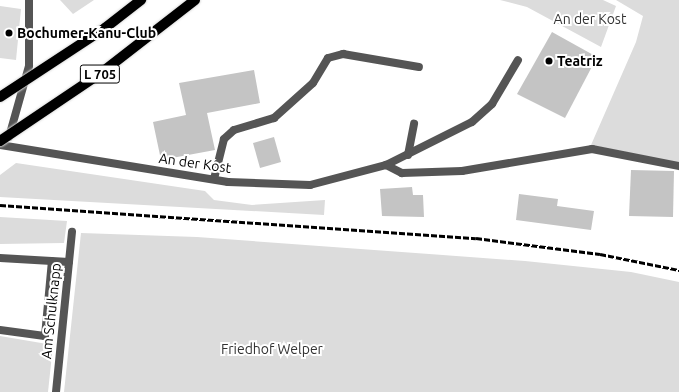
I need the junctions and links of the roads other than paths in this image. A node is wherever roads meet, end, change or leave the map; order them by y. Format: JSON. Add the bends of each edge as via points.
{"nodes":[{"id":1,"x":29,"y":0,"type":"edge"},
{"id":2,"x":141,"y":0,"type":"edge"},
{"id":3,"x":195,"y":0,"type":"edge"},
{"id":4,"x":518,"y":60,"type":"dead end"},
{"id":5,"x":419,"y":67,"type":"dead end"},
{"id":6,"x":0,"y":97,"type":"edge"},
{"id":7,"x":414,"y":124,"type":"dead end"},
{"id":8,"x":2,"y":144,"type":"edge"},
{"id":9,"x":408,"y":155,"type":"junction"},
{"id":10,"x":386,"y":165,"type":"junction"},
{"id":11,"x":679,"y":166,"type":"edge"},
{"id":12,"x":214,"y":179,"type":"junction"},
{"id":13,"x":72,"y":232,"type":"dead end"},
{"id":14,"x":0,"y":258,"type":"edge"},
{"id":15,"x":52,"y":261,"type":"junction"},
{"id":16,"x":69,"y":262,"type":"junction"},
{"id":17,"x":0,"y":330,"type":"edge"},
{"id":18,"x":56,"y":392,"type":"edge"}],
"edges":[{"from":1,"to":8,"type":"street","via":[[29,66]]},
{"from":2,"to":6,"type":"main road","number":"L 705","bridge":true},
{"from":3,"to":8,"type":"main road","number":"L 705","bridge":true,"via":[[101,73]]},
{"from":4,"to":9,"type":"street","name":"An der Kost","via":[[492,104],[472,122]]},
{"from":5,"to":12,"type":"street","via":[[343,54],[328,58],[313,83],[274,118],[234,130],[224,139]]},
{"from":7,"to":9,"type":"street"},
{"from":8,"to":12,"type":"street","name":"An der Kost"},
{"from":9,"to":10,"type":"street","name":"An der Kost"},
{"from":10,"to":11,"type":"street","via":[[402,173],[462,171],[592,150]]},
{"from":10,"to":12,"type":"street","name":"An der Kost","via":[[310,185],[269,186]]},
{"from":13,"to":16,"type":"street","name":"Am Schulknapp"},
{"from":14,"to":15,"type":"street"},
{"from":15,"to":16,"type":"street"},
{"from":15,"to":17,"type":"street","via":[[45,336]]},
{"from":16,"to":18,"type":"street","name":"Am Schulknapp"}]}
